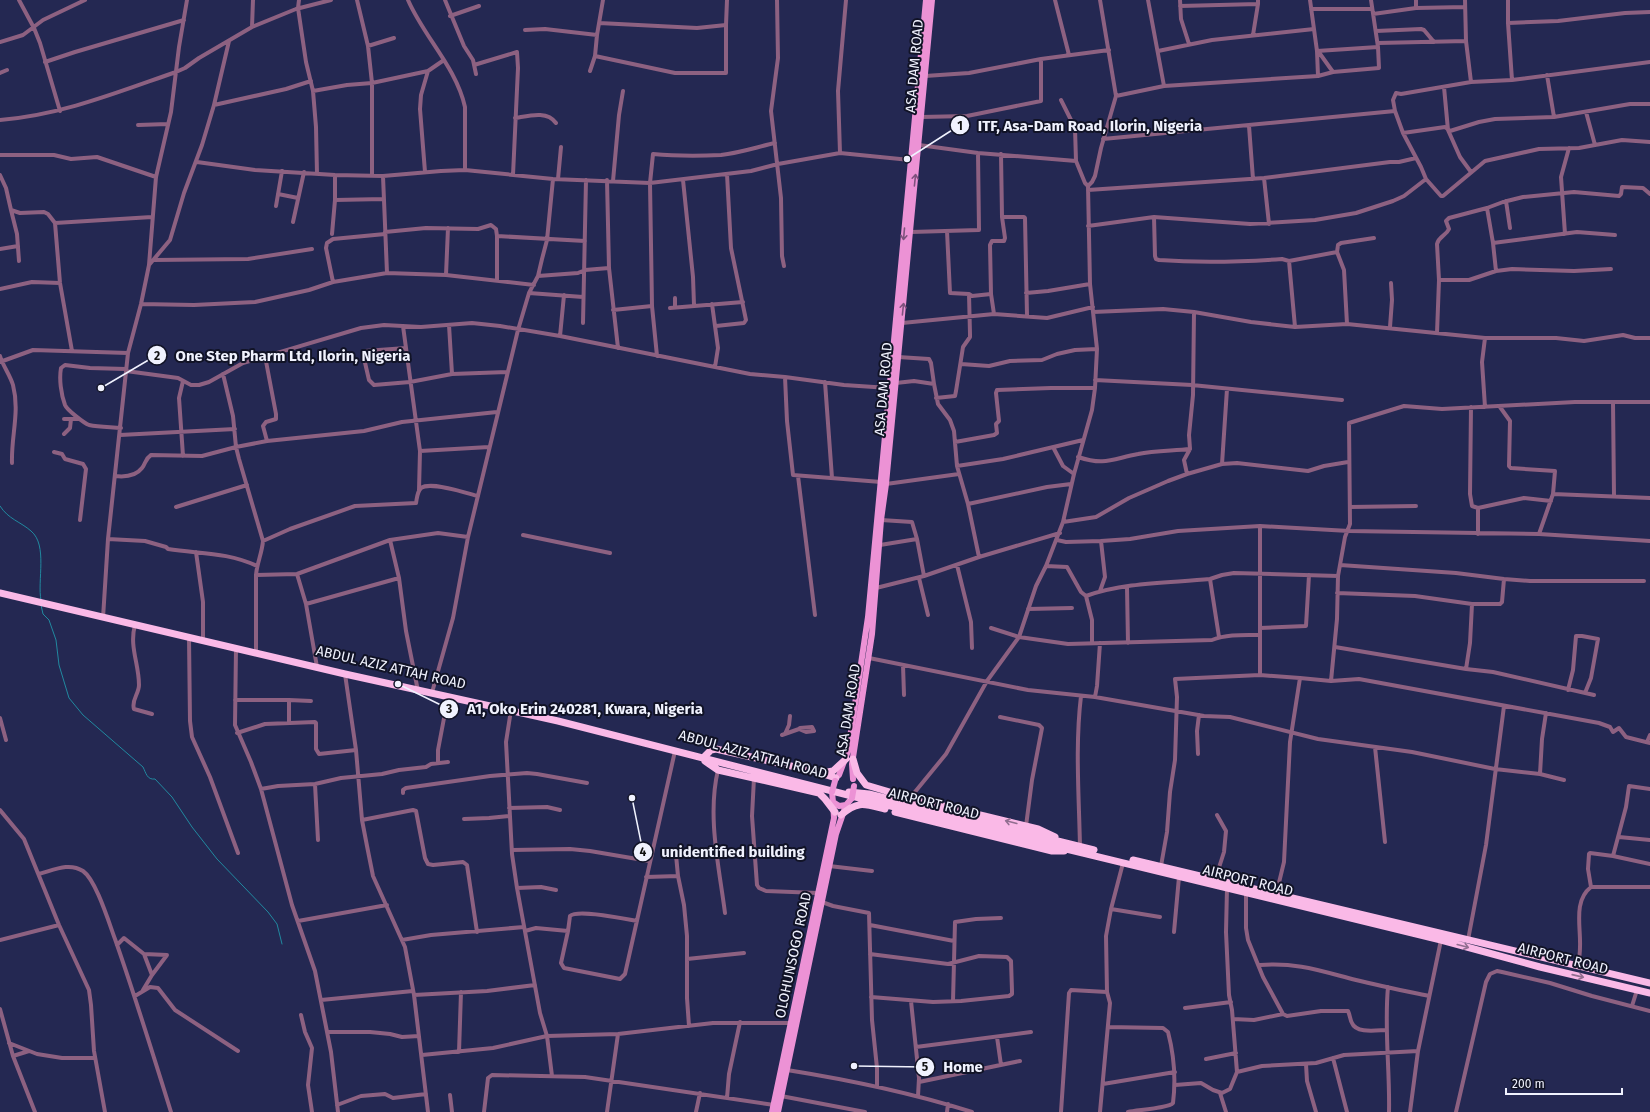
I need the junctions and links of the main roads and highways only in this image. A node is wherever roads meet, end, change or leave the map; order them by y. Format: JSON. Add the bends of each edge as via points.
{"nodes":[{"id":1,"x":926,"y":0,"type":"edge"},
{"id":2,"x":932,"y":0,"type":"edge"},
{"id":3,"x":910,"y":196,"type":"junction"},
{"id":4,"x":884,"y":483,"type":"junction"},
{"id":5,"x":881,"y":510,"type":"junction"},
{"id":6,"x":0,"y":590,"type":"edge"},
{"id":7,"x":0,"y":593,"type":"edge"},
{"id":8,"x":40,"y":601,"type":"junction"},
{"id":9,"x":103,"y":616,"type":"junction"},
{"id":10,"x":318,"y":666,"type":"junction"},
{"id":11,"x":417,"y":688,"type":"junction"},
{"id":12,"x":702,"y":757,"type":"junction"},
{"id":13,"x":849,"y":759,"type":"junction"},
{"id":14,"x":822,"y":774,"type":"junction"},
{"id":15,"x":837,"y":778,"type":"junction"},
{"id":16,"x":854,"y":783,"type":"junction"},
{"id":17,"x":866,"y":785,"type":"junction"},
{"id":18,"x":842,"y":792,"type":"joint"},
{"id":19,"x":819,"y":793,"type":"junction"},
{"id":20,"x":832,"y":797,"type":"junction"},
{"id":21,"x":849,"y":802,"type":"junction"},
{"id":22,"x":860,"y":804,"type":"junction"},
{"id":23,"x":838,"y":813,"type":"junction"},
{"id":24,"x":1075,"y":847,"type":"junction"},
{"id":25,"x":1276,"y":897,"type":"junction"},
{"id":26,"x":807,"y":960,"type":"junction"},
{"id":27,"x":1650,"y":984,"type":"edge"},
{"id":28,"x":1650,"y":993,"type":"edge"},
{"id":29,"x":772,"y":1112,"type":"edge"},
{"id":30,"x":778,"y":1112,"type":"edge"}],
"edges":[{"from":1,"to":3,"type":"main road","name":"ASA DAM ROAD","via":[[910,160]]},
{"from":3,"to":2,"type":"main road","name":"ASA DAM ROAD","one_way":true,"via":[[919,145]]},
{"from":3,"to":4,"type":"main road","name":"ASA DAM ROAD","one_way":true,"via":[[889,388]]},
{"from":4,"to":3,"type":"main road","name":"ASA DAM ROAD","one_way":true,"via":[[911,232]]},
{"from":4,"to":5,"type":"main road","name":"ASA DAM ROAD"},
{"from":5,"to":13,"type":"main road","name":"ASA DAM ROAD"},
{"from":5,"to":13,"type":"main road","name":"ASA DAM ROAD","via":[[869,658]]},
{"from":6,"to":8,"type":"highway","name":"ABDUL AZIZ ATTAH ROAD"},
{"from":7,"to":8,"type":"highway","name":"ABDUL AZIZ ATTAH ROAD"},
{"from":8,"to":9,"type":"highway","name":"ABDUL AZIZ ATTAH ROAD"},
{"from":9,"to":10,"type":"highway","name":"ABDUL AZIZ ATTAH ROAD"},
{"from":9,"to":10,"type":"highway","name":"ABDUL AZIZ ATTAH ROAD","via":[[135,626]]},
{"from":10,"to":11,"type":"highway","name":"ABDUL AZIZ ATTAH ROAD"},
{"from":10,"to":11,"type":"highway","name":"ABDUL AZIZ ATTAH ROAD"},
{"from":11,"to":12,"type":"highway","name":"ABDUL AZIZ ATTAH ROAD"},
{"from":11,"to":12,"type":"highway","name":"ABDUL AZIZ ATTAH ROAD","via":[[433,689],[684,749]]},
{"from":12,"to":14,"type":"highway","via":[[716,749]]},
{"from":12,"to":18,"type":"highway","name":"ABDUL AZIZ ATTAH ROAD"},
{"from":12,"to":19,"type":"highway","via":[[718,770]]},
{"from":13,"to":14,"type":"highway","via":[[833,771]]},
{"from":13,"to":15,"type":"main road","name":"ASA DAM ROAD"},
{"from":13,"to":16,"type":"main road","name":"ASA DAM ROAD"},
{"from":13,"to":17,"type":"highway"},
{"from":14,"to":15,"type":"highway"},
{"from":15,"to":16,"type":"main road","via":[[845,774]]},
{"from":15,"to":20,"type":"main road","name":"ASA DAM ROAD","bridge":true},
{"from":16,"to":17,"type":"highway"},
{"from":16,"to":21,"type":"main road","name":"ASA DAM ROAD","bridge":true},
{"from":24,"to":17,"type":"highway","one_way":true,"via":[[1038,829]]},
{"from":18,"to":24,"type":"highway","name":"AIRPORT ROAD","via":[[869,794]]},
{"from":19,"to":20,"type":"highway"},
{"from":19,"to":23,"type":"highway"},
{"from":20,"to":21,"type":"main road","via":[[839,806]]},
{"from":20,"to":23,"type":"main road","name":"OLOHUNSOGO ROAD"},
{"from":21,"to":22,"type":"highway"},
{"from":21,"to":23,"type":"main road","name":"OLOHUNSOGO ROAD"},
{"from":22,"to":23,"type":"highway"},
{"from":22,"to":24,"type":"highway","via":[[1052,851]]},
{"from":23,"to":26,"type":"main road","name":"OLOHUNSOGO ROAD","via":[[822,902]]},
{"from":23,"to":26,"type":"main road","name":"OLOHUNSOGO ROAD","via":[[818,894]]},
{"from":24,"to":25,"type":"highway","name":"AIRPORT ROAD","via":[[1161,866]]},
{"from":24,"to":25,"type":"highway","name":"AIRPORT ROAD","via":[[1123,862],[1246,893]]},
{"from":25,"to":27,"type":"highway","name":"AIRPORT ROAD"},
{"from":25,"to":28,"type":"highway","name":"AIRPORT ROAD","one_way":true,"via":[[1540,967]]},
{"from":26,"to":29,"type":"main road","name":"OLOHUNSOGO ROAD"},
{"from":26,"to":30,"type":"main road","name":"OLOHUNSOGO ROAD"}]}
